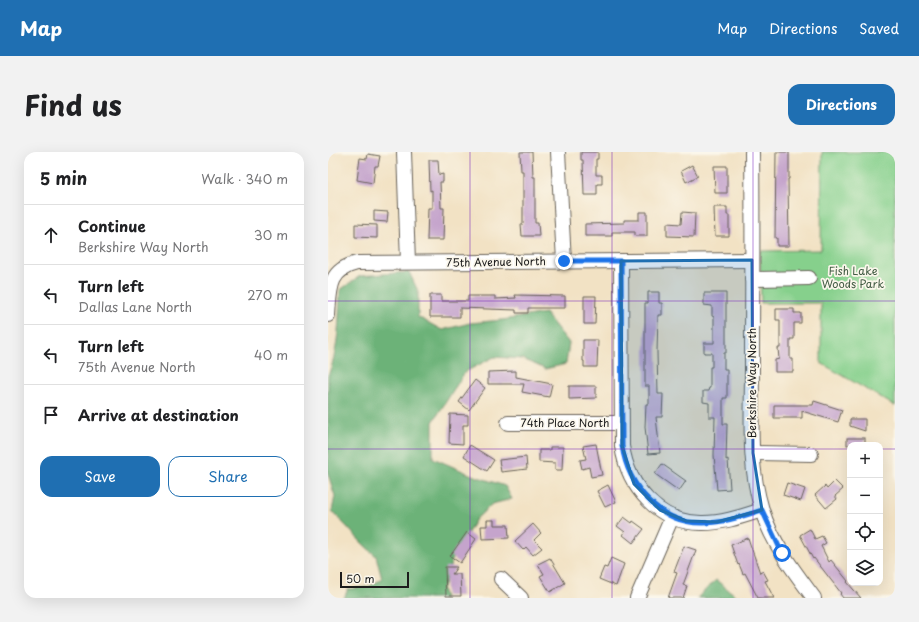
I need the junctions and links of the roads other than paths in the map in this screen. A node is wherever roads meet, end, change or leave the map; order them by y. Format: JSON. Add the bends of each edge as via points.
{"nodes":[{"id":1,"x":404,"y":152,"type":"edge"},
{"id":2,"x":558,"y":152,"type":"edge"},
{"id":3,"x":752,"y":152,"type":"edge"},
{"id":4,"x":752,"y":260,"type":"junction"},
{"id":5,"x":564,"y":261,"type":"junction"},
{"id":6,"x":621,"y":261,"type":"junction"},
{"id":7,"x":408,"y":262,"type":"junction"},
{"id":8,"x":809,"y":278,"type":"dead end"},
{"id":9,"x":752,"y":279,"type":"junction"},
{"id":10,"x":328,"y":315,"type":"edge"},
{"id":11,"x":508,"y":423,"type":"dead end"},
{"id":12,"x":621,"y":423,"type":"junction"},
{"id":13,"x":752,"y":452,"type":"junction"},
{"id":14,"x":811,"y":454,"type":"dead end"},
{"id":15,"x":762,"y":510,"type":"junction"},
{"id":16,"x":672,"y":517,"type":"junction"},
{"id":17,"x":501,"y":579,"type":"dead end"},
{"id":18,"x":521,"y":598,"type":"edge"},
{"id":19,"x":637,"y":598,"type":"edge"},
{"id":20,"x":814,"y":598,"type":"edge"}],
"edges":[{"from":1,"to":7,"type":"street"},
{"from":2,"to":5,"type":"street"},
{"from":3,"to":4,"type":"street","name":"Berkshire Way North"},
{"from":4,"to":6,"type":"street","name":"75th Avenue North"},
{"from":4,"to":9,"type":"street","name":"Berkshire Way North"},
{"from":5,"to":6,"type":"street","name":"75th Avenue North"},
{"from":5,"to":7,"type":"street","name":"75th Avenue North"},
{"from":6,"to":12,"type":"street"},
{"from":7,"to":10,"type":"street","name":"75th Avenue North","via":[[357,263],[344,267],[330,285]]},
{"from":8,"to":9,"type":"street"},
{"from":9,"to":13,"type":"street","name":"Berkshire Way North"},
{"from":11,"to":12,"type":"street","name":"74th Place North"},
{"from":12,"to":16,"type":"street","via":[[624,459],[634,484],[660,510]]},
{"from":13,"to":14,"type":"street"},
{"from":13,"to":15,"type":"street","name":"Berkshire Way North"},
{"from":15,"to":16,"type":"street","via":[[717,522],[701,523]]},
{"from":15,"to":20,"type":"street","name":"Berkshire Way North","via":[[782,553]]},
{"from":16,"to":19,"type":"street"},
{"from":17,"to":18,"type":"street"}]}
